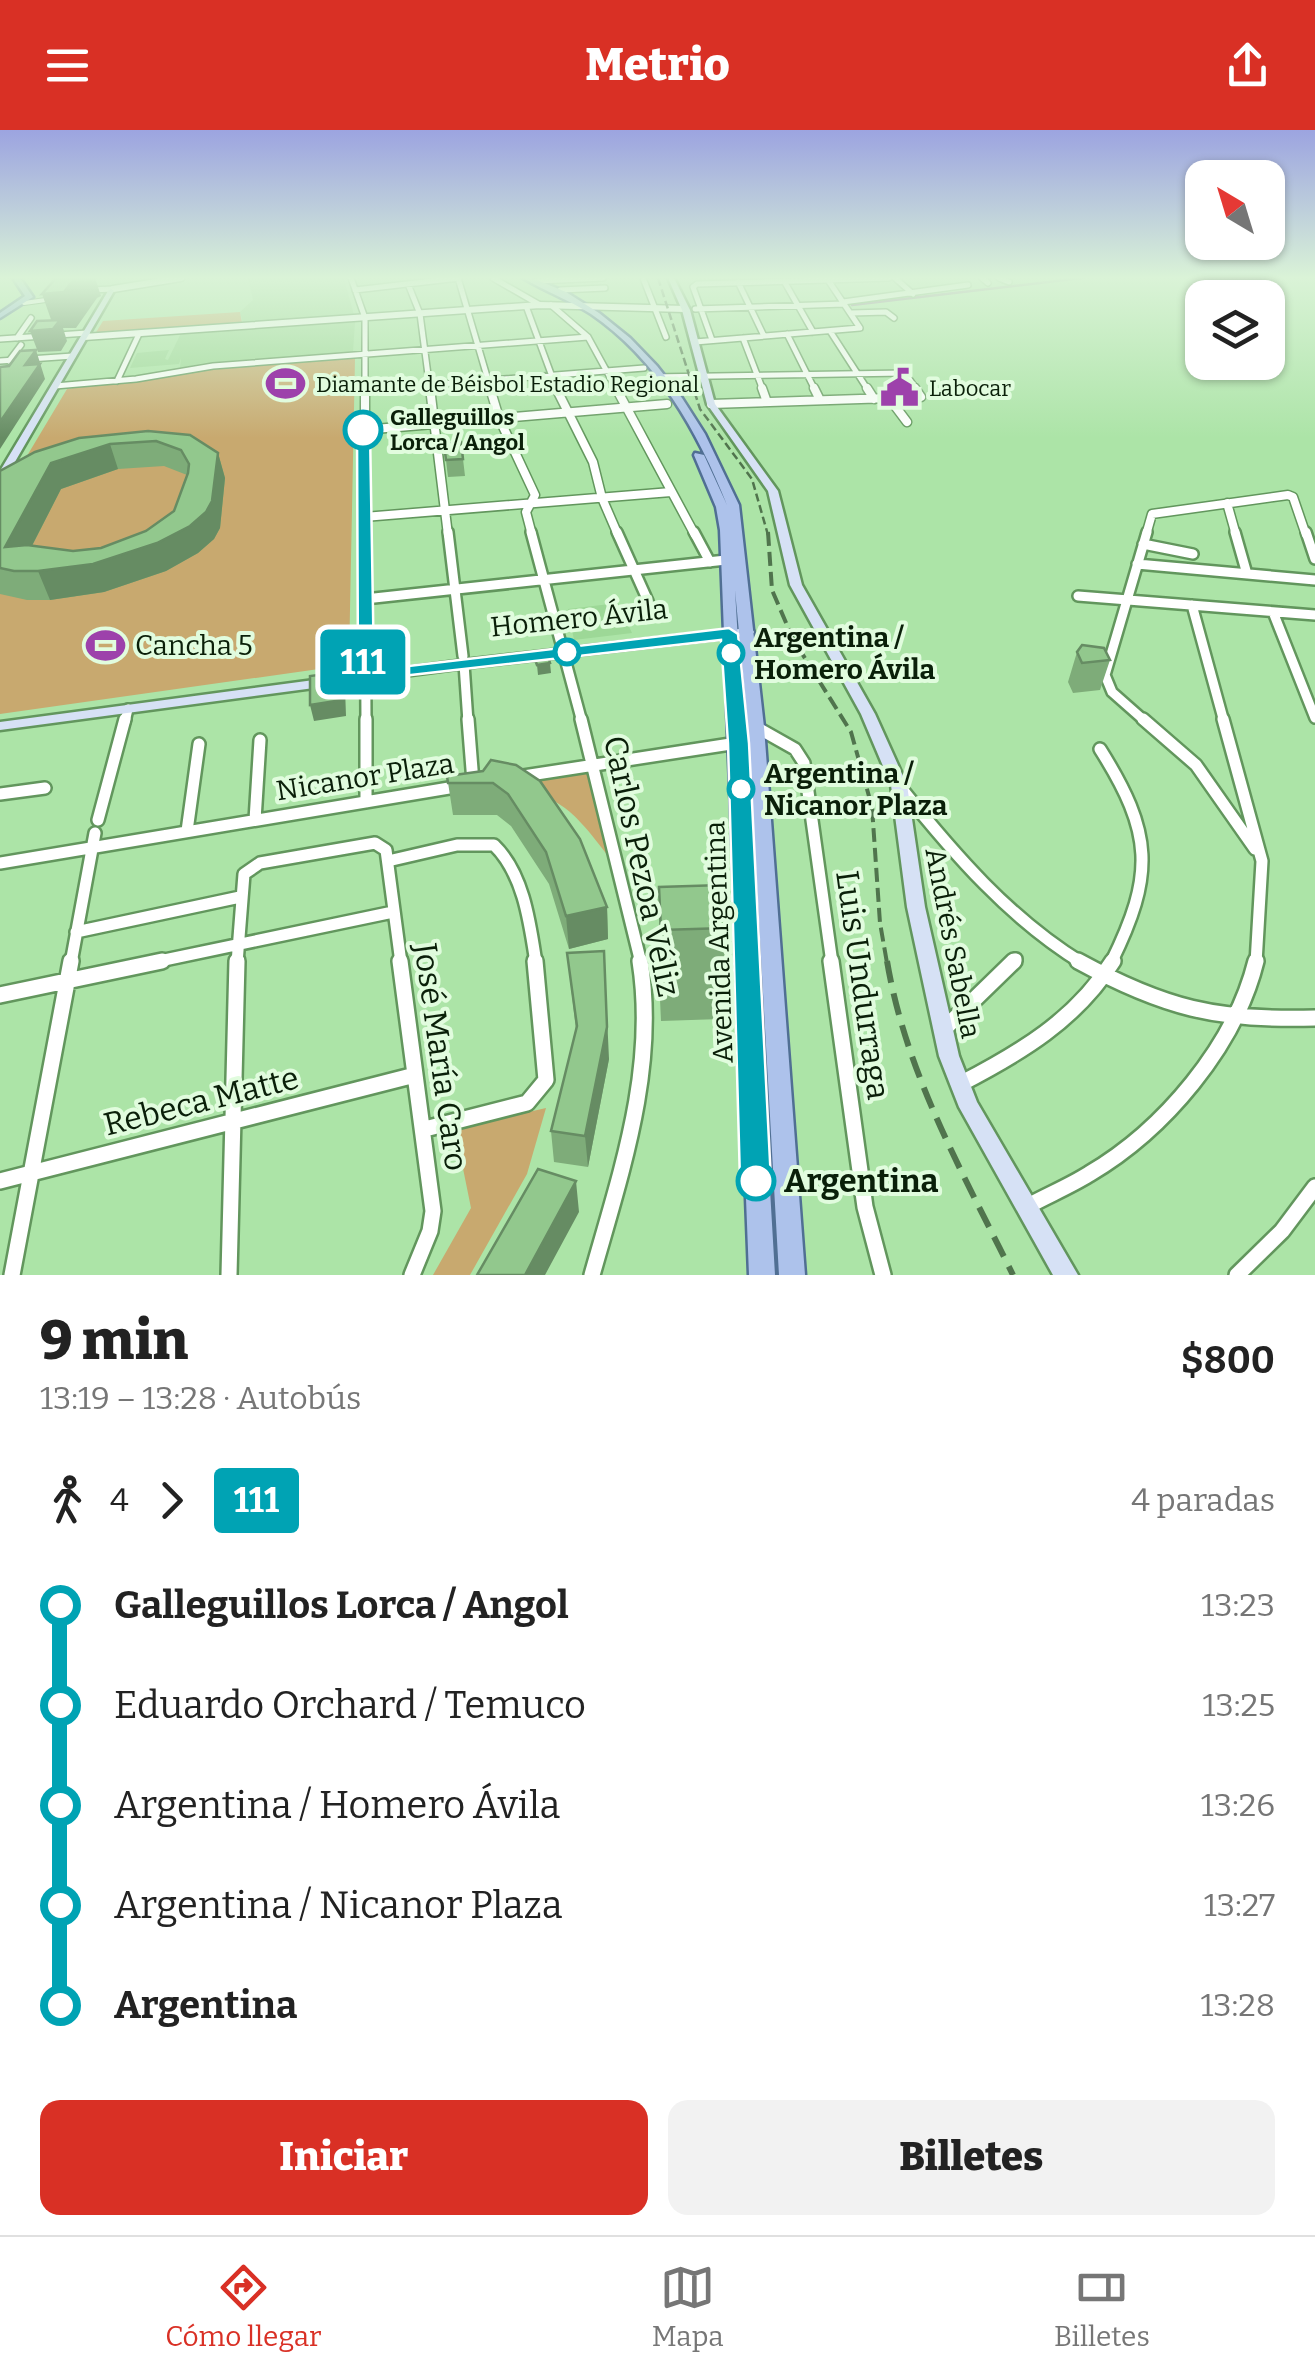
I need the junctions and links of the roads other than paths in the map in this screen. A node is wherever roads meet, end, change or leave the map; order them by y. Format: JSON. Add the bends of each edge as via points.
{"nodes":[{"id":1,"x":24,"y":331,"type":"edge"},
{"id":2,"x":175,"y":331,"type":"edge"},
{"id":3,"x":364,"y":331,"type":"edge"},
{"id":4,"x":422,"y":331,"type":"edge"},
{"id":5,"x":476,"y":331,"type":"edge"},
{"id":6,"x":535,"y":331,"type":"edge"},
{"id":7,"x":582,"y":331,"type":"edge"},
{"id":8,"x":610,"y":331,"type":"edge"},
{"id":9,"x":618,"y":331,"type":"edge"},
{"id":10,"x":664,"y":331,"type":"edge"},
{"id":11,"x":696,"y":331,"type":"edge"},
{"id":12,"x":700,"y":331,"type":"edge"},
{"id":13,"x":762,"y":331,"type":"edge"},
{"id":14,"x":841,"y":331,"type":"edge"},
{"id":15,"x":813,"y":332,"type":"joint"},
{"id":16,"x":87,"y":333,"type":"junction"},
{"id":17,"x":832,"y":333,"type":"junction"},
{"id":18,"x":139,"y":334,"type":"junction"},
{"id":19,"x":764,"y":336,"type":"junction"},
{"id":20,"x":789,"y":336,"type":"junction"},
{"id":21,"x":588,"y":337,"type":"junction"},
{"id":22,"x":666,"y":337,"type":"dead end"},
{"id":23,"x":0,"y":339,"type":"edge"},
{"id":24,"x":744,"y":340,"type":"junction"},
{"id":25,"x":538,"y":341,"type":"junction"},
{"id":26,"x":19,"y":342,"type":"junction"},
{"id":27,"x":701,"y":343,"type":"junction"},
{"id":28,"x":480,"y":346,"type":"junction"},
{"id":29,"x":425,"y":350,"type":"junction"},
{"id":30,"x":364,"y":354,"type":"junction"},
{"id":31,"x":73,"y":356,"type":"junction"},
{"id":32,"x":4,"y":361,"type":"edge"},
{"id":33,"x":608,"y":371,"type":"junction"},
{"id":34,"x":652,"y":375,"type":"junction"},
{"id":35,"x":859,"y":375,"type":"junction"},
{"id":36,"x":550,"y":376,"type":"junction"},
{"id":37,"x":808,"y":376,"type":"junction"},
{"id":38,"x":705,"y":378,"type":"junction"},
{"id":39,"x":758,"y":378,"type":"junction"},
{"id":40,"x":488,"y":380,"type":"junction"},
{"id":41,"x":117,"y":381,"type":"junction"},
{"id":42,"x":429,"y":385,"type":"junction"},
{"id":43,"x":54,"y":386,"type":"junction"},
{"id":44,"x":364,"y":390,"type":"junction"},
{"id":45,"x":874,"y":398,"type":"junction"},
{"id":46,"x":888,"y":398,"type":"junction"},
{"id":47,"x":820,"y":400,"type":"junction"},
{"id":48,"x":767,"y":402,"type":"junction"},
{"id":49,"x":667,"y":404,"type":"junction"},
{"id":50,"x":711,"y":404,"type":"junction"},
{"id":51,"x":628,"y":408,"type":"junction"},
{"id":52,"x":570,"y":412,"type":"junction"},
{"id":53,"x":499,"y":418,"type":"junction"},
{"id":54,"x":907,"y":422,"type":"dead end"},
{"id":55,"x":434,"y":424,"type":"junction"},
{"id":56,"x":363,"y":430,"type":"junction"},
{"id":57,"x":1,"y":475,"type":"edge"},
{"id":58,"x":671,"y":492,"type":"junction"},
{"id":59,"x":602,"y":498,"type":"junction"},
{"id":60,"x":1226,"y":502,"type":"junction"},
{"id":61,"x":533,"y":503,"type":"junction"},
{"id":62,"x":446,"y":510,"type":"junction"},
{"id":63,"x":364,"y":516,"type":"junction"},
{"id":64,"x":1143,"y":544,"type":"junction"},
{"id":65,"x":1194,"y":554,"type":"dead end"},
{"id":66,"x":1315,"y":559,"type":"edge"},
{"id":67,"x":726,"y":560,"type":"junction"},
{"id":68,"x":710,"y":562,"type":"junction"},
{"id":69,"x":1137,"y":564,"type":"junction"},
{"id":70,"x":633,"y":570,"type":"junction"},
{"id":71,"x":1247,"y":574,"type":"junction"},
{"id":72,"x":544,"y":580,"type":"junction"},
{"id":73,"x":1315,"y":580,"type":"edge"},
{"id":74,"x":455,"y":589,"type":"junction"},
{"id":75,"x":1078,"y":596,"type":"dead end"},
{"id":76,"x":365,"y":599,"type":"junction"},
{"id":77,"x":1126,"y":600,"type":"junction"},
{"id":78,"x":648,"y":602,"type":"dead end"},
{"id":79,"x":1192,"y":605,"type":"junction"},
{"id":80,"x":1273,"y":612,"type":"junction"},
{"id":81,"x":1315,"y":615,"type":"edge"},
{"id":82,"x":738,"y":630,"type":"junction"},
{"id":83,"x":564,"y":648,"type":"junction"},
{"id":84,"x":464,"y":660,"type":"junction"},
{"id":85,"x":364,"y":673,"type":"junction"},
{"id":86,"x":128,"y":709,"type":"junction"},
{"id":87,"x":0,"y":718,"type":"edge"},
{"id":88,"x":1315,"y":718,"type":"edge"},
{"id":89,"x":0,"y":726,"type":"edge"},
{"id":90,"x":756,"y":727,"type":"junction"},
{"id":91,"x":260,"y":740,"type":"dead end"},
{"id":92,"x":738,"y":743,"type":"junction"},
{"id":93,"x":199,"y":744,"type":"dead end"},
{"id":94,"x":1100,"y":749,"type":"dead end"},
{"id":95,"x":594,"y":764,"type":"junction"},
{"id":96,"x":507,"y":778,"type":"edge"},
{"id":97,"x":489,"y":782,"type":"edge"},
{"id":98,"x":474,"y":784,"type":"junction"},
{"id":99,"x":899,"y":785,"type":"junction"},
{"id":100,"x":45,"y":788,"type":"dead end"},
{"id":101,"x":0,"y":794,"type":"edge"},
{"id":102,"x":366,"y":802,"type":"junction"},
{"id":103,"x":255,"y":820,"type":"junction"},
{"id":104,"x":187,"y":831,"type":"junction"},
{"id":105,"x":95,"y":834,"type":"junction"},
{"id":106,"x":386,"y":853,"type":"junction"},
{"id":107,"x":1262,"y":861,"type":"junction"},
{"id":108,"x":0,"y":863,"type":"edge"},
{"id":109,"x":240,"y":897,"type":"junction"},
{"id":110,"x":393,"y":912,"type":"junction"},
{"id":111,"x":76,"y":932,"type":"junction"},
{"id":112,"x":237,"y":945,"type":"junction"},
{"id":113,"x":1016,"y":959,"type":"dead end"},
{"id":114,"x":1104,"y":978,"type":"junction"},
{"id":115,"x":67,"y":980,"type":"junction"},
{"id":116,"x":0,"y":995,"type":"edge"},
{"id":117,"x":1315,"y":1018,"type":"edge"},
{"id":118,"x":1234,"y":1019,"type":"junction"},
{"id":119,"x":942,"y":1031,"type":"junction"},
{"id":120,"x":415,"y":1075,"type":"junction"},
{"id":121,"x":960,"y":1084,"type":"junction"},
{"id":122,"x":232,"y":1122,"type":"junction"},
{"id":123,"x":425,"y":1129,"type":"junction"},
{"id":124,"x":31,"y":1172,"type":"junction"},
{"id":125,"x":0,"y":1180,"type":"edge"},
{"id":126,"x":1315,"y":1187,"type":"edge"},
{"id":127,"x":1028,"y":1206,"type":"junction"},
{"id":128,"x":12,"y":1275,"type":"edge"},
{"id":129,"x":229,"y":1275,"type":"edge"},
{"id":130,"x":412,"y":1275,"type":"edge"},
{"id":131,"x":592,"y":1275,"type":"edge"},
{"id":132,"x":762,"y":1275,"type":"edge"},
{"id":133,"x":792,"y":1275,"type":"edge"},
{"id":134,"x":883,"y":1275,"type":"edge"},
{"id":135,"x":1066,"y":1275,"type":"edge"},
{"id":136,"x":1237,"y":1275,"type":"edge"}],
"edges":[{"from":1,"to":26,"type":"street"},
{"from":2,"to":18,"type":"street"},
{"from":3,"to":30,"type":"street"},
{"from":4,"to":29,"type":"street"},
{"from":5,"to":28,"type":"street"},
{"from":6,"to":25,"type":"street"},
{"from":7,"to":21,"type":"street"},
{"from":8,"to":34,"type":"main road","name":"Avenida Argentina"},
{"from":9,"to":34,"type":"main road","name":"Avenida Argentina"},
{"from":10,"to":22,"type":"street"},
{"from":11,"to":27,"type":"main road","name":"Andrés Sabella"},
{"from":12,"to":27,"type":"street"},
{"from":13,"to":19,"type":"street"},
{"from":14,"to":17,"type":"street"},
{"from":15,"to":17,"type":"street"},
{"from":15,"to":20,"type":"street"},
{"from":16,"to":18,"type":"street"},
{"from":16,"to":26,"type":"street"},
{"from":16,"to":31,"type":"main road"},
{"from":17,"to":20,"type":"street"},
{"from":17,"to":35,"type":"street"},
{"from":18,"to":41,"type":"street"},
{"from":19,"to":20,"type":"street"},
{"from":19,"to":24,"type":"street"},
{"from":20,"to":24,"type":"street"},
{"from":20,"to":37,"type":"street"},
{"from":21,"to":25,"type":"street"},
{"from":21,"to":33,"type":"street"},
{"from":23,"to":26,"type":"street"},
{"from":24,"to":27,"type":"street"},
{"from":24,"to":27,"type":"street"},
{"from":24,"to":39,"type":"street"},
{"from":25,"to":28,"type":"street"},
{"from":25,"to":36,"type":"street"},
{"from":26,"to":32,"type":"street"},
{"from":27,"to":38,"type":"main road","name":"Andrés Sabella"},
{"from":28,"to":29,"type":"street"},
{"from":28,"to":40,"type":"street"},
{"from":29,"to":30,"type":"street"},
{"from":29,"to":42,"type":"street"},
{"from":30,"to":41,"type":"street"},
{"from":30,"to":44,"type":"street"},
{"from":31,"to":32,"type":"street"},
{"from":31,"to":43,"type":"main road"},
{"from":33,"to":34,"type":"street"},
{"from":33,"to":36,"type":"street"},
{"from":33,"to":51,"type":"street"},
{"from":34,"to":38,"type":"street"},
{"from":34,"to":49,"type":"main road","name":"Avenida Argentina"},
{"from":34,"to":82,"type":"main road","name":"Avenida Argentina","via":[[712,459],[733,505]]},
{"from":35,"to":37,"type":"street"},
{"from":35,"to":45,"type":"street"},
{"from":35,"to":46,"type":"street","via":[[905,373],[921,397]]},
{"from":36,"to":40,"type":"street"},
{"from":36,"to":52,"type":"street"},
{"from":37,"to":39,"type":"street"},
{"from":37,"to":47,"type":"street"},
{"from":38,"to":39,"type":"street"},
{"from":38,"to":50,"type":"main road","name":"Andrés Sabella"},
{"from":39,"to":48,"type":"street"},
{"from":40,"to":42,"type":"street"},
{"from":40,"to":53,"type":"street"},
{"from":41,"to":43,"type":"street"},
{"from":42,"to":44,"type":"street"},
{"from":42,"to":55,"type":"street"},
{"from":43,"to":57,"type":"main road"},
{"from":44,"to":56,"type":"street"},
{"from":45,"to":46,"type":"street"},
{"from":45,"to":47,"type":"street"},
{"from":46,"to":54,"type":"street"},
{"from":47,"to":48,"type":"street"},
{"from":48,"to":50,"type":"street"},
{"from":49,"to":51,"type":"street"},
{"from":49,"to":67,"type":"main road","name":"Avenida Argentina","via":[[715,488]]},
{"from":50,"to":99,"type":"main road","name":"Andrés Sabella","via":[[773,491],[796,586],[868,714]]},
{"from":51,"to":52,"type":"street"},
{"from":51,"to":58,"type":"street"},
{"from":52,"to":53,"type":"street"},
{"from":52,"to":59,"type":"street","via":[[594,462]]},
{"from":53,"to":55,"type":"street"},
{"from":53,"to":61,"type":"street","via":[[536,495]]},
{"from":55,"to":56,"type":"street"},
{"from":55,"to":62,"type":"street"},
{"from":56,"to":63,"type":"street"},
{"from":58,"to":59,"type":"street"},
{"from":58,"to":68,"type":"street"},
{"from":59,"to":61,"type":"street"},
{"from":59,"to":70,"type":"street"},
{"from":60,"to":64,"type":"street","via":[[1152,514]]},
{"from":60,"to":66,"type":"street","via":[[1293,497]]},
{"from":60,"to":71,"type":"street"},
{"from":61,"to":62,"type":"street"},
{"from":61,"to":72,"type":"street","name":"Carlos Pezoa Véliz","via":[[526,512]]},
{"from":62,"to":63,"type":"street"},
{"from":62,"to":74,"type":"street"},
{"from":63,"to":76,"type":"street"},
{"from":64,"to":65,"type":"street"},
{"from":64,"to":69,"type":"street"},
{"from":67,"to":68,"type":"street"},
{"from":67,"to":82,"type":"main road","name":"Avenida Argentina"},
{"from":68,"to":70,"type":"street"},
{"from":69,"to":71,"type":"street"},
{"from":69,"to":77,"type":"street"},
{"from":70,"to":72,"type":"street"},
{"from":70,"to":78,"type":"street"},
{"from":71,"to":73,"type":"street"},
{"from":72,"to":74,"type":"street"},
{"from":72,"to":83,"type":"street","name":"Carlos Pezoa Véliz"},
{"from":74,"to":76,"type":"street"},
{"from":74,"to":84,"type":"street"},
{"from":75,"to":77,"type":"street"},
{"from":76,"to":85,"type":"street"},
{"from":77,"to":79,"type":"street"},
{"from":77,"to":107,"type":"street","via":[[1106,675],[1109,688],[1206,778]]},
{"from":79,"to":80,"type":"street"},
{"from":79,"to":107,"type":"street"},
{"from":80,"to":81,"type":"street"},
{"from":80,"to":88,"type":"street"},
{"from":82,"to":83,"type":"main road","name":"Homero Ávila"},
{"from":82,"to":90,"type":"main road","name":"Avenida Argentina"},
{"from":82,"to":92,"type":"main road","name":"Avenida Argentina"},
{"from":83,"to":84,"type":"main road","name":"Homero Ávila"},
{"from":83,"to":95,"type":"street","name":"Carlos Pezoa Véliz"},
{"from":84,"to":85,"type":"main road","name":"Homero Ávila"},
{"from":84,"to":98,"type":"street"},
{"from":85,"to":86,"type":"main road","name":"Homero Ávila"},
{"from":85,"to":87,"type":"main road","name":"Homero Ávila"},
{"from":85,"to":102,"type":"street"},
{"from":86,"to":89,"type":"main road","name":"Homero Ávila"},
{"from":86,"to":105,"type":"street"},
{"from":90,"to":133,"type":"main road","name":"Avenida Argentina"},
{"from":90,"to":134,"type":"street","name":"Luis Undurraga","via":[[795,749],[804,763],[865,1207]]},
{"from":91,"to":103,"type":"street"},
{"from":92,"to":95,"type":"street"},
{"from":92,"to":132,"type":"main road","name":"Avenida Argentina"},
{"from":93,"to":104,"type":"street"},
{"from":94,"to":114,"type":"street","via":[[1124,786],[1145,864],[1133,917]]},
{"from":95,"to":96,"type":"street"},
{"from":95,"to":131,"type":"street","name":"Carlos Pezoa Véliz","via":[[640,966],[646,1033],[622,1168]]},
{"from":97,"to":98,"type":"street","name":"Nicanor Plaza"},
{"from":98,"to":102,"type":"street","name":"Nicanor Plaza"},
{"from":99,"to":114,"type":"street","via":[[989,891]]},
{"from":99,"to":119,"type":"main road","name":"Andrés Sabella"},
{"from":100,"to":101,"type":"street"},
{"from":102,"to":103,"type":"street","name":"Nicanor Plaza"},
{"from":103,"to":104,"type":"street","name":"Nicanor Plaza"},
{"from":104,"to":105,"type":"street","name":"Nicanor Plaza"},
{"from":105,"to":108,"type":"street","name":"Nicanor Plaza"},
{"from":105,"to":111,"type":"street"},
{"from":106,"to":109,"type":"street","via":[[356,846],[251,868]]},
{"from":106,"to":110,"type":"street","name":"José María Caro"},
{"from":106,"to":123,"type":"street","via":[[481,843],[502,850],[531,939],[545,1017],[546,1080],[527,1104]]},
{"from":107,"to":118,"type":"street","via":[[1256,964]]},
{"from":109,"to":111,"type":"street"},
{"from":109,"to":112,"type":"street"},
{"from":110,"to":112,"type":"street"},
{"from":110,"to":120,"type":"street","name":"José María Caro"},
{"from":111,"to":115,"type":"street"},
{"from":112,"to":115,"type":"street"},
{"from":112,"to":122,"type":"street"},
{"from":113,"to":119,"type":"street"},
{"from":114,"to":118,"type":"street","via":[[1149,1000]]},
{"from":114,"to":121,"type":"street","via":[[1051,1032]]},
{"from":115,"to":116,"type":"street"},
{"from":115,"to":124,"type":"street"},
{"from":117,"to":118,"type":"street"},
{"from":118,"to":127,"type":"street","via":[[1196,1078],[1148,1128],[1092,1173]]},
{"from":119,"to":121,"type":"main road","name":"Andrés Sabella"},
{"from":120,"to":122,"type":"street","name":"Rebeca Matte"},
{"from":120,"to":123,"type":"street","name":"José María Caro"},
{"from":121,"to":127,"type":"main road","name":"Andrés Sabella"},
{"from":122,"to":124,"type":"street","name":"Rebeca Matte"},
{"from":122,"to":129,"type":"street"},
{"from":123,"to":130,"type":"street","name":"José María Caro","via":[[433,1211]]},
{"from":124,"to":125,"type":"street","name":"Rebeca Matte"},
{"from":124,"to":128,"type":"street"},
{"from":126,"to":136,"type":"street"},
{"from":127,"to":135,"type":"main road","name":"Andrés Sabella"}]}
